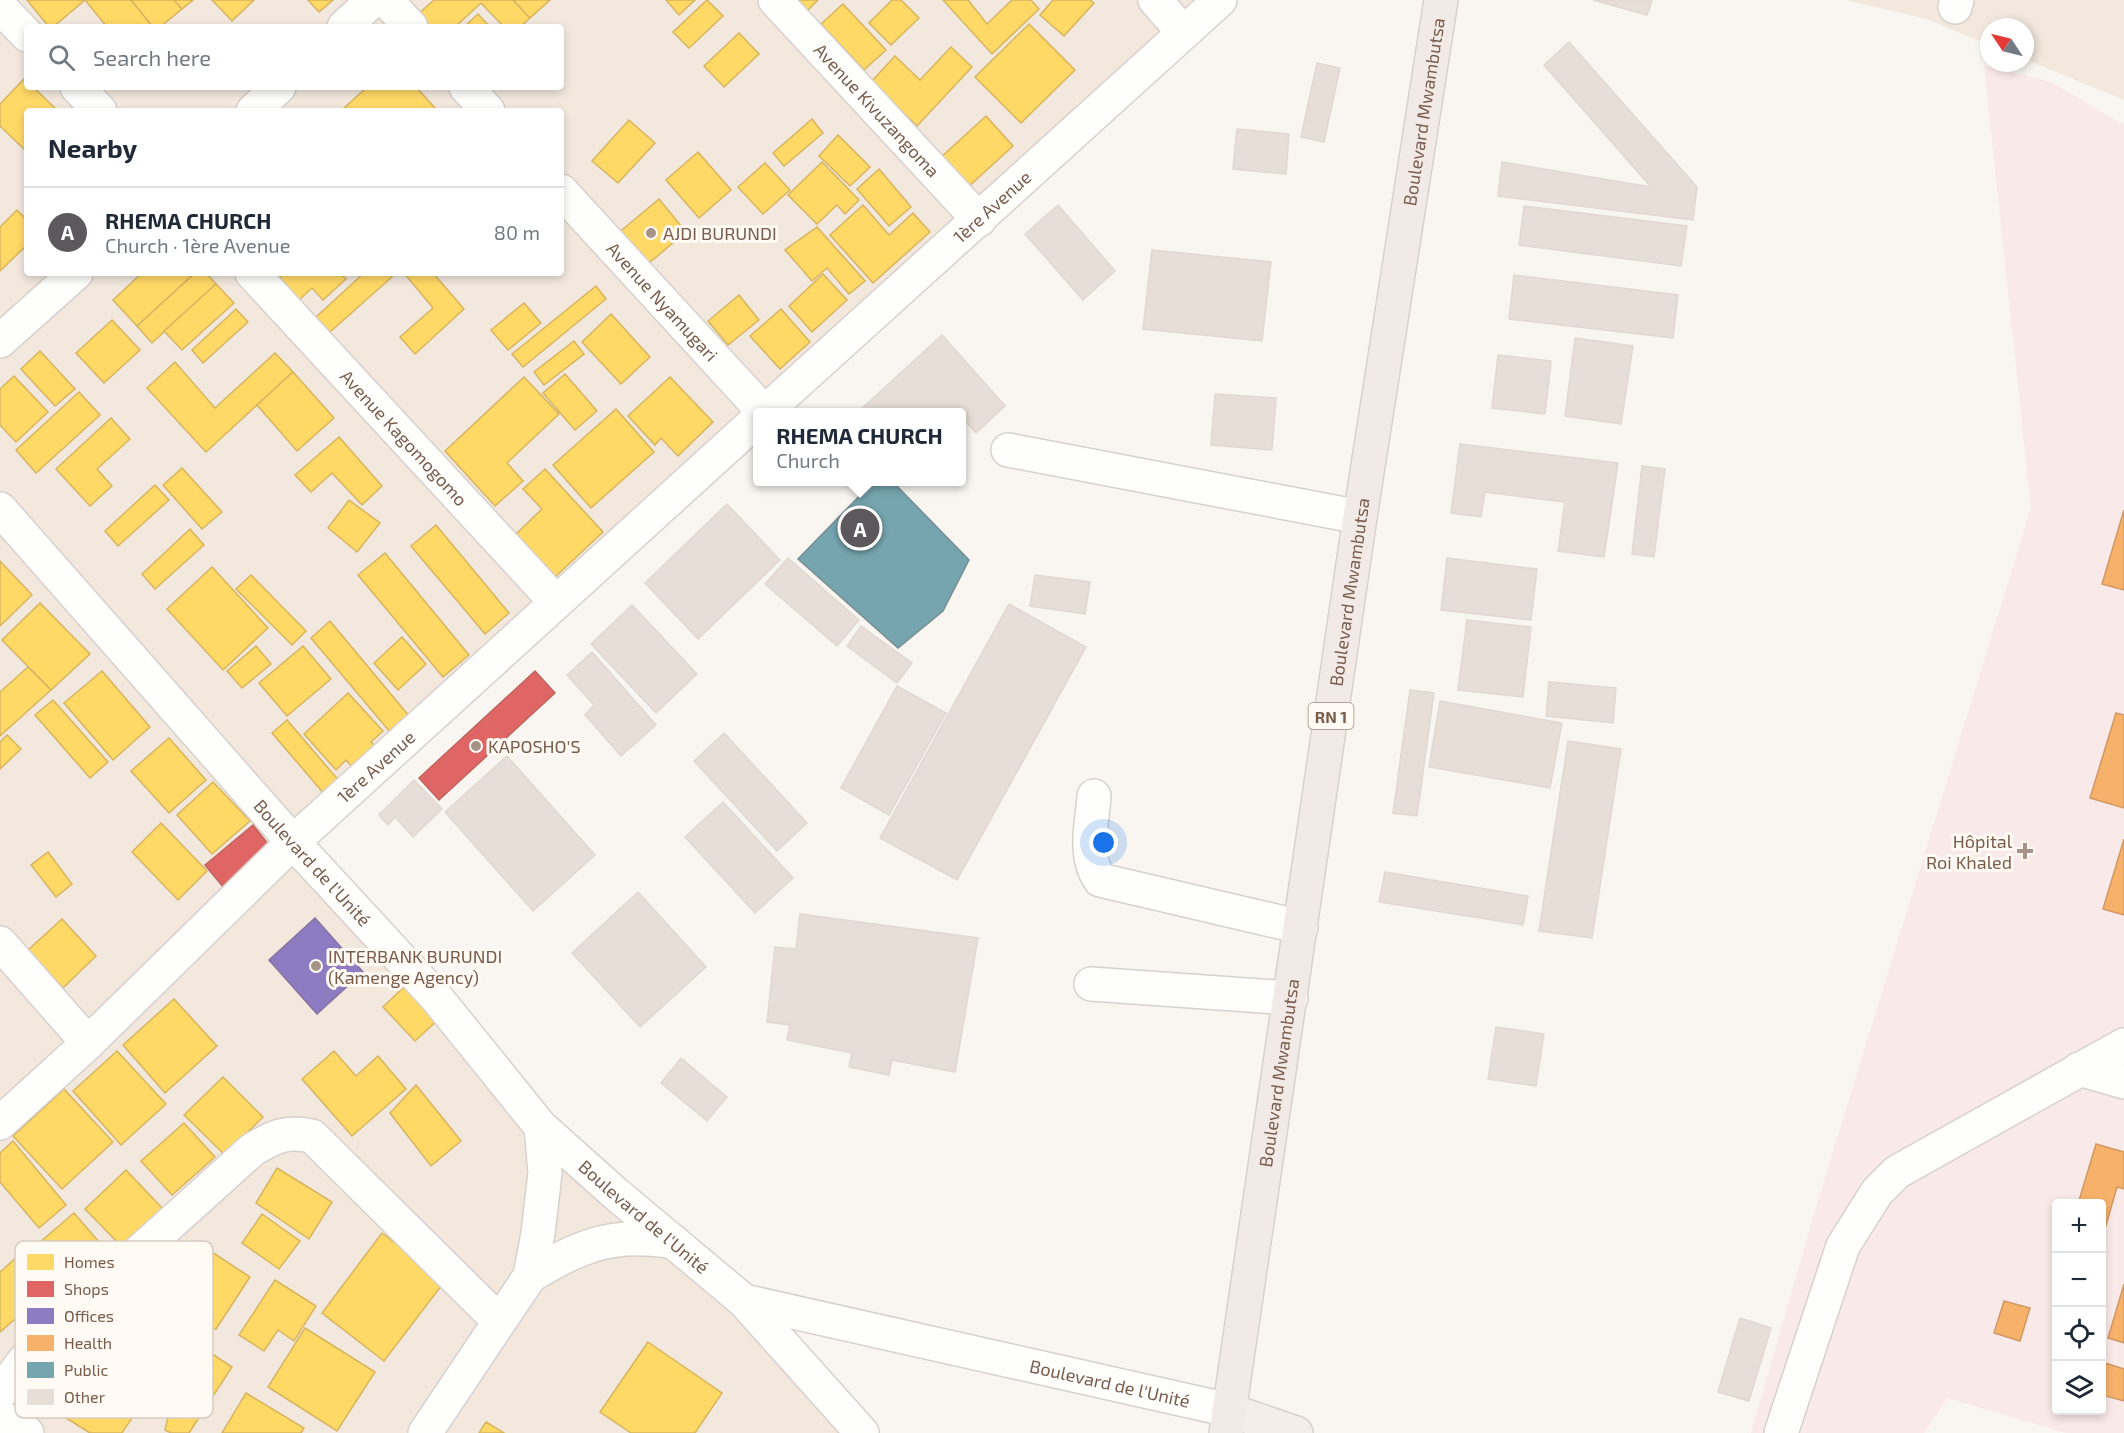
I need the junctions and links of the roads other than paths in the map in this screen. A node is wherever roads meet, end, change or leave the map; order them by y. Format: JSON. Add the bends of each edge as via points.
{"nodes":[{"id":1,"x":373,"y":0,"type":"edge"},
{"id":2,"x":386,"y":0,"type":"edge"},
{"id":3,"x":776,"y":0,"type":"edge"},
{"id":4,"x":1155,"y":0,"type":"edge"},
{"id":5,"x":1220,"y":0,"type":"edge"},
{"id":6,"x":1441,"y":0,"type":"edge"},
{"id":7,"x":0,"y":7,"type":"edge"},
{"id":8,"x":347,"y":24,"type":"edge"},
{"id":9,"x":408,"y":24,"type":"edge"},
{"id":10,"x":24,"y":32,"type":"edge"},
{"id":11,"x":1183,"y":32,"type":"junction"},
{"id":12,"x":80,"y":90,"type":"edge"},
{"id":13,"x":276,"y":90,"type":"edge"},
{"id":14,"x":469,"y":90,"type":"edge"},
{"id":15,"x":97,"y":108,"type":"edge"},
{"id":16,"x":256,"y":108,"type":"edge"},
{"id":17,"x":485,"y":108,"type":"edge"},
{"id":18,"x":564,"y":194,"type":"edge"},
{"id":19,"x":979,"y":220,"type":"junction"},
{"id":20,"x":73,"y":276,"type":"edge"},
{"id":21,"x":255,"y":276,"type":"edge"},
{"id":22,"x":0,"y":341,"type":"edge"},
{"id":23,"x":760,"y":408,"type":"edge"},
{"id":24,"x":768,"y":408,"type":"edge"},
{"id":25,"x":753,"y":423,"type":"edge"},
{"id":26,"x":1008,"y":450,"type":"dead end"},
{"id":27,"x":0,"y":508,"type":"edge"},
{"id":28,"x":1360,"y":517,"type":"junction"},
{"id":29,"x":555,"y":601,"type":"junction"},
{"id":30,"x":1094,"y":796,"type":"dead end"},
{"id":31,"x":293,"y":843,"type":"junction"},
{"id":32,"x":1301,"y":927,"type":"junction"},
{"id":33,"x":0,"y":943,"type":"edge"},
{"id":34,"x":1091,"y":984,"type":"dead end"},
{"id":35,"x":1291,"y":998,"type":"junction"},
{"id":36,"x":88,"y":1043,"type":"junction"},
{"id":37,"x":2124,"y":1045,"type":"edge"},
{"id":38,"x":2079,"y":1069,"type":"junction"},
{"id":39,"x":2124,"y":1083,"type":"edge"},
{"id":40,"x":0,"y":1124,"type":"edge"},
{"id":41,"x":541,"y":1127,"type":"junction"},
{"id":42,"x":151,"y":1241,"type":"edge"},
{"id":43,"x":673,"y":1241,"type":"junction"},
{"id":44,"x":530,"y":1276,"type":"junction"},
{"id":45,"x":744,"y":1300,"type":"junction"},
{"id":46,"x":499,"y":1321,"type":"junction"},
{"id":47,"x":15,"y":1373,"type":"edge"},
{"id":48,"x":0,"y":1393,"type":"edge"},
{"id":49,"x":0,"y":1416,"type":"edge"},
{"id":50,"x":1228,"y":1422,"type":"edge"},
{"id":51,"x":27,"y":1433,"type":"edge"},
{"id":52,"x":425,"y":1433,"type":"edge"},
{"id":53,"x":862,"y":1433,"type":"edge"},
{"id":54,"x":1296,"y":1433,"type":"edge"},
{"id":55,"x":1781,"y":1433,"type":"edge"}],
"edges":[{"from":1,"to":8,"type":"street"},
{"from":2,"to":9,"type":"street"},
{"from":3,"to":19,"type":"street","name":"Avenue Kivuzangoma"},
{"from":4,"to":11,"type":"street"},
{"from":5,"to":11,"type":"street","name":"1ère Avenue"},
{"from":6,"to":28,"type":"highway","name":"Boulevard Mwambutsa","number":"RN 1"},
{"from":7,"to":10,"type":"street"},
{"from":11,"to":19,"type":"street","name":"1ère Avenue"},
{"from":12,"to":15,"type":"street"},
{"from":13,"to":16,"type":"street"},
{"from":14,"to":17,"type":"street"},
{"from":18,"to":23,"type":"street","name":"Avenue Nyamugari"},
{"from":19,"to":24,"type":"street","name":"1ère Avenue"},
{"from":20,"to":22,"type":"street"},
{"from":21,"to":29,"type":"street","name":"Avenue Kagomogomo"},
{"from":25,"to":29,"type":"street","name":"1ère Avenue"},
{"from":26,"to":28,"type":"street"},
{"from":27,"to":31,"type":"street","name":"Boulevard de l'Unité"},
{"from":28,"to":32,"type":"highway","name":"Boulevard Mwambutsa","number":"RN 1"},
{"from":29,"to":31,"type":"street","name":"1ère Avenue"},
{"from":30,"to":32,"type":"street","via":[[1090,855],[1100,880]]},
{"from":31,"to":36,"type":"street","name":"1ère Avenue"},
{"from":31,"to":41,"type":"street","name":"Boulevard de l'Unité","via":[[436,997]]},
{"from":32,"to":35,"type":"highway","name":"Boulevard Mwambutsa","number":"RN 1"},
{"from":33,"to":36,"type":"street"},
{"from":34,"to":35,"type":"street"},
{"from":35,"to":50,"type":"highway","name":"Boulevard Mwambutsa","number":"RN 1"},
{"from":36,"to":40,"type":"street","name":"1ère Avenue"},
{"from":37,"to":38,"type":"street"},
{"from":38,"to":39,"type":"street"},
{"from":38,"to":55,"type":"street","via":[[1897,1172],[1877,1192],[1843,1246]]},
{"from":41,"to":43,"type":"street","name":"Boulevard de l'Unité"},
{"from":41,"to":44,"type":"street","via":[[545,1173]]},
{"from":42,"to":46,"type":"street","via":[[252,1150],[276,1135],[296,1132],[312,1136]]},
{"from":43,"to":44,"type":"street","via":[[626,1239],[599,1244],[573,1251]]},
{"from":43,"to":45,"type":"street","name":"Boulevard de l'Unité"},
{"from":44,"to":46,"type":"street"},
{"from":45,"to":50,"type":"street","name":"Boulevard de l'Unité"},
{"from":45,"to":53,"type":"street","name":"Boulevard de l'Unité"},
{"from":46,"to":52,"type":"street"},
{"from":47,"to":48,"type":"street"},
{"from":49,"to":51,"type":"street"},
{"from":50,"to":54,"type":"main road"}]}
